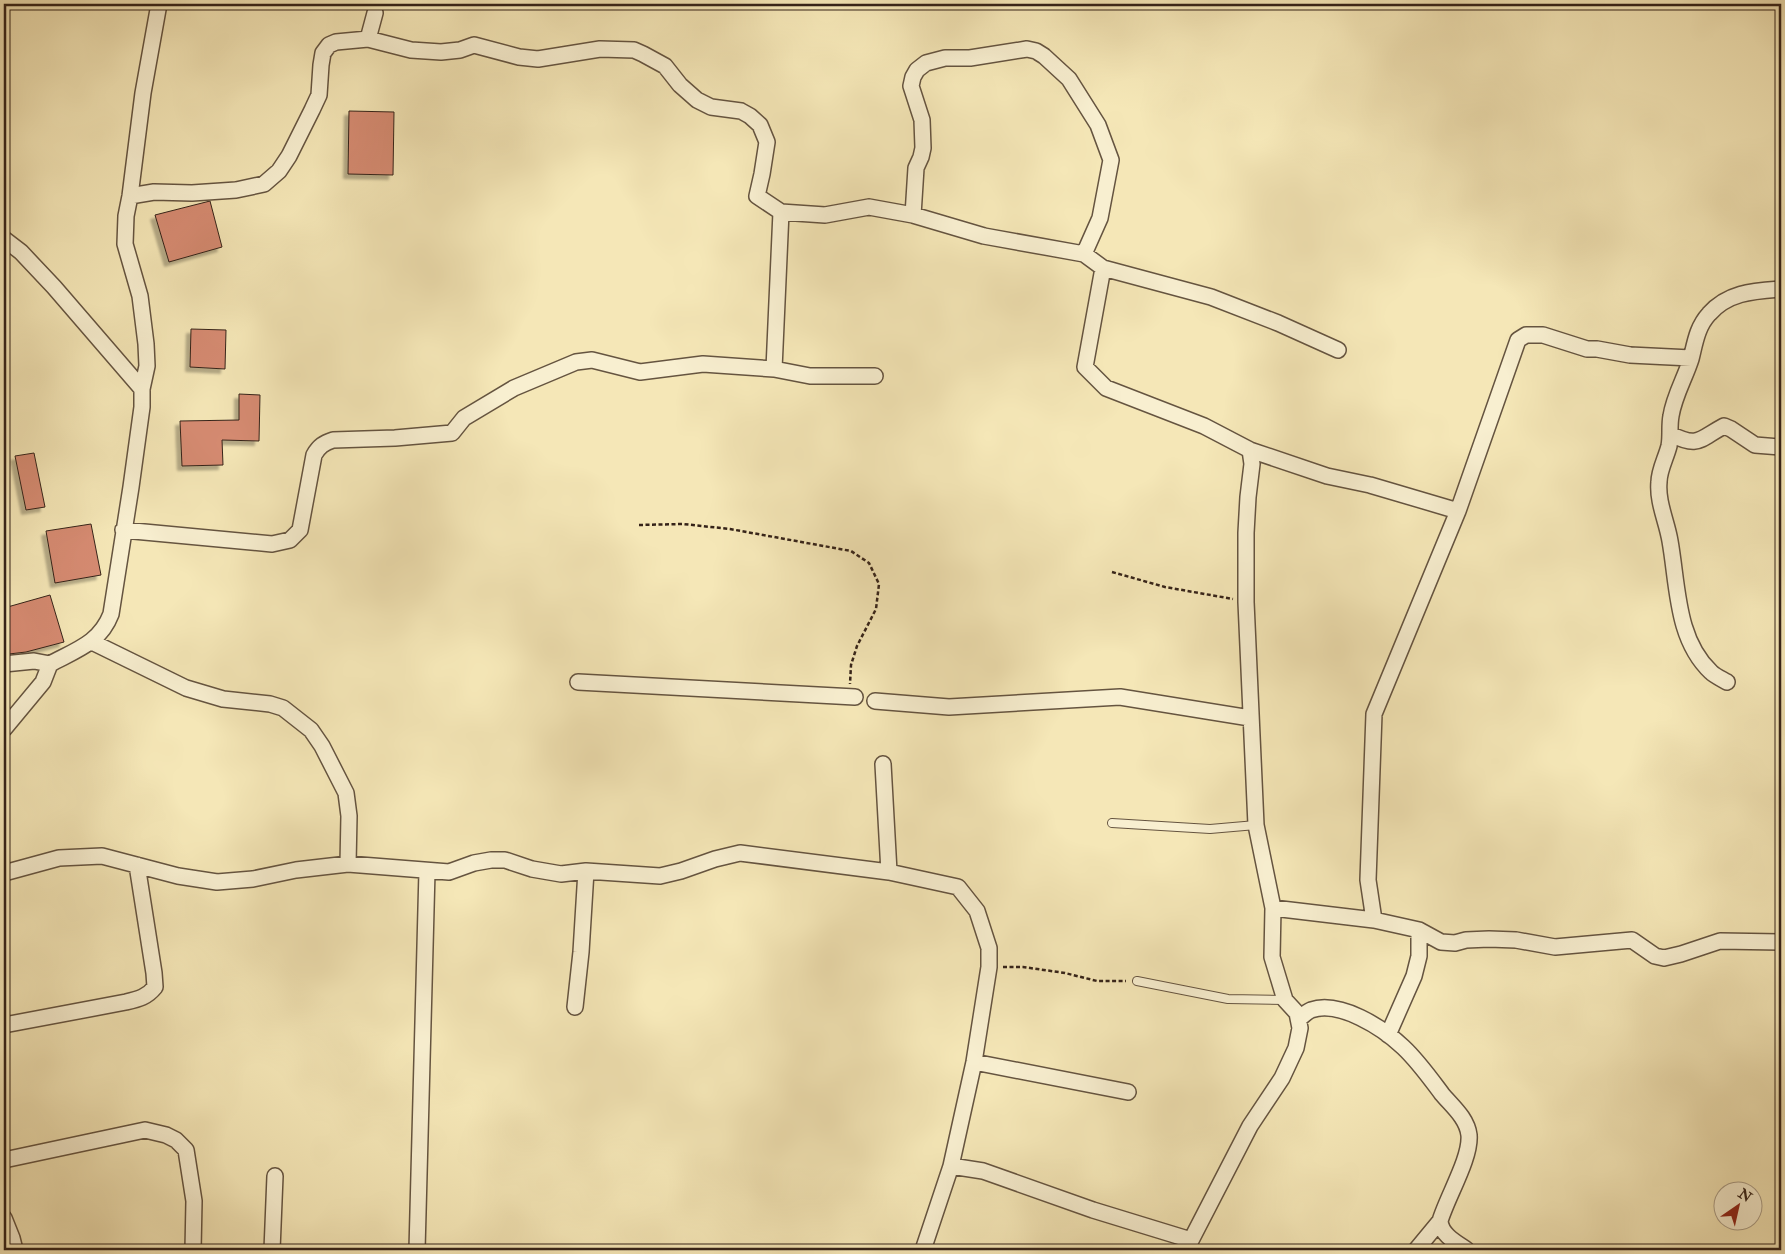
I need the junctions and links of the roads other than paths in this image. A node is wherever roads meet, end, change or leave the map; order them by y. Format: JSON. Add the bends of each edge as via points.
{"nodes":[{"id":1,"x":159,"y":4,"type":"edge"},
{"id":2,"x":375,"y":14,"type":"dead end"},
{"id":3,"x":368,"y":39,"type":"junction"},
{"id":4,"x":130,"y":196,"type":"junction"},
{"id":5,"x":781,"y":212,"type":"junction"},
{"id":6,"x":913,"y":215,"type":"junction"},
{"id":7,"x":4,"y":238,"type":"edge"},
{"id":8,"x":1084,"y":254,"type":"junction"},
{"id":9,"x":1103,"y":268,"type":"junction"},
{"id":10,"x":1781,"y":289,"type":"edge"},
{"id":11,"x":1338,"y":350,"type":"dead end"},
{"id":12,"x":1691,"y":358,"type":"junction"},
{"id":13,"x":774,"y":369,"type":"junction"},
{"id":14,"x":875,"y":376,"type":"dead end"},
{"id":15,"x":142,"y":389,"type":"junction"},
{"id":16,"x":1670,"y":434,"type":"junction"},
{"id":17,"x":1781,"y":447,"type":"edge"},
{"id":18,"x":1250,"y":450,"type":"junction"},
{"id":19,"x":1458,"y":511,"type":"junction"},
{"id":20,"x":123,"y":530,"type":"junction"},
{"id":21,"x":92,"y":642,"type":"junction"},
{"id":22,"x":4,"y":664,"type":"edge"},
{"id":23,"x":50,"y":664,"type":"junction"},
{"id":24,"x":578,"y":682,"type":"dead end"},
{"id":25,"x":1727,"y":682,"type":"dead end"},
{"id":26,"x":855,"y":697,"type":"road end"},
{"id":27,"x":875,"y":701,"type":"dead end"},
{"id":28,"x":1250,"y":718,"type":"junction"},
{"id":29,"x":4,"y":729,"type":"edge"},
{"id":30,"x":883,"y":764,"type":"dead end"},
{"id":31,"x":1112,"y":823,"type":"dead end"},
{"id":32,"x":1256,"y":825,"type":"junction"},
{"id":33,"x":348,"y":864,"type":"junction"},
{"id":34,"x":137,"y":865,"type":"junction"},
{"id":35,"x":427,"y":871,"type":"junction"},
{"id":36,"x":586,"y":871,"type":"junction"},
{"id":37,"x":890,"y":872,"type":"junction"},
{"id":38,"x":4,"y":873,"type":"edge"},
{"id":39,"x":1273,"y":908,"type":"junction"},
{"id":40,"x":1374,"y":920,"type":"junction"},
{"id":41,"x":1419,"y":930,"type":"junction"},
{"id":42,"x":1781,"y":942,"type":"edge"},
{"id":43,"x":1137,"y":981,"type":"road end"},
{"id":44,"x":1285,"y":1000,"type":"junction"},
{"id":45,"x":575,"y":1007,"type":"dead end"},
{"id":46,"x":1299,"y":1019,"type":"junction"},
{"id":47,"x":4,"y":1025,"type":"edge"},
{"id":48,"x":1388,"y":1035,"type":"junction"},
{"id":49,"x":974,"y":1062,"type":"junction"},
{"id":50,"x":1128,"y":1092,"type":"dead end"},
{"id":51,"x":4,"y":1160,"type":"edge"},
{"id":52,"x":951,"y":1166,"type":"junction"},
{"id":53,"x":275,"y":1176,"type":"dead end"},
{"id":54,"x":4,"y":1218,"type":"edge"},
{"id":55,"x":1440,"y":1221,"type":"junction"},
{"id":56,"x":1189,"y":1245,"type":"edge"},
{"id":57,"x":15,"y":1250,"type":"edge"},
{"id":58,"x":193,"y":1250,"type":"edge"},
{"id":59,"x":272,"y":1250,"type":"edge"},
{"id":60,"x":417,"y":1250,"type":"edge"},
{"id":61,"x":923,"y":1250,"type":"edge"},
{"id":62,"x":1416,"y":1250,"type":"edge"},
{"id":63,"x":1467,"y":1250,"type":"edge"}],
"edges":[{"from":1,"to":4,"type":"street","via":[[143,93]]},
{"from":2,"to":3,"type":"street"},
{"from":3,"to":4,"type":"street","via":[[336,42],[323,53],[319,95],[289,156],[279,172],[264,184],[236,190],[154,192]]},
{"from":3,"to":5,"type":"street","via":[[411,50],[441,52],[474,45],[538,59],[600,49],[634,50],[665,66],[697,100],[711,107],[740,111],[760,125],[766,142],[757,196]]},
{"from":4,"to":15,"type":"street","via":[[125,244],[140,296],[146,344]]},
{"from":5,"to":6,"type":"street","via":[[825,215],[869,207]]},
{"from":5,"to":13,"type":"street"},
{"from":6,"to":8,"type":"street","via":[[984,236]]},
{"from":6,"to":8,"type":"street","via":[[916,168],[923,148],[922,120],[910,86],[918,70],[926,63],[946,58],[970,58],[1027,49],[1036,51],[1055,65],[1073,85],[1098,125],[1111,160],[1100,218]]},
{"from":7,"to":15,"type":"street","via":[[54,287]]},
{"from":8,"to":9,"type":"street"},
{"from":9,"to":11,"type":"street","via":[[1211,298],[1278,322]]},
{"from":9,"to":18,"type":"street","via":[[1085,367],[1106,388],[1204,426]]},
{"from":10,"to":12,"type":"street","via":[[1743,292],[1716,306],[1700,326]]},
{"from":12,"to":16,"type":"street","via":[[1674,400]]},
{"from":12,"to":19,"type":"street","via":[[1579,348],[1543,335],[1526,335],[1518,340]]},
{"from":13,"to":14,"type":"street","via":[[810,376]]},
{"from":13,"to":20,"type":"street","via":[[702,364],[640,372],[592,360],[576,362],[514,388],[464,418],[452,433],[333,440],[318,447],[300,530],[290,540],[272,544]]},
{"from":15,"to":20,"type":"street"},
{"from":16,"to":17,"type":"street","via":[[1696,442],[1724,426],[1755,445]]},
{"from":16,"to":25,"type":"street","via":[[1658,482],[1679,608],[1696,655],[1712,673]]},
{"from":18,"to":19,"type":"street","via":[[1327,476]]},
{"from":18,"to":28,"type":"street","via":[[1246,602]]},
{"from":19,"to":40,"type":"street","via":[[1374,714],[1368,880]]},
{"from":20,"to":21,"type":"street","via":[[111,614]]},
{"from":21,"to":23,"type":"street"},
{"from":21,"to":33,"type":"street","via":[[186,688],[223,699],[283,708],[310,730],[346,793],[350,816]]},
{"from":22,"to":23,"type":"street","via":[[34,661]]},
{"from":23,"to":29,"type":"street","via":[[43,682]]},
{"from":24,"to":26,"type":"street"},
{"from":27,"to":28,"type":"street","via":[[949,707],[1120,697]]},
{"from":28,"to":32,"type":"street"},
{"from":30,"to":37,"type":"street"},
{"from":31,"to":32,"type":"lane","via":[[1210,829]]},
{"from":32,"to":39,"type":"street"},
{"from":33,"to":34,"type":"street","via":[[217,882]]},
{"from":33,"to":35,"type":"street"},
{"from":34,"to":38,"type":"street","via":[[102,856],[59,858]]},
{"from":34,"to":47,"type":"street","via":[[155,987],[142,998]]},
{"from":35,"to":36,"type":"street","via":[[449,872],[491,860],[505,860],[561,874]]},
{"from":35,"to":60,"type":"street"},
{"from":36,"to":37,"type":"street","via":[[660,876],[740,853]]},
{"from":36,"to":45,"type":"street"},
{"from":37,"to":49,"type":"street","via":[[958,887],[977,911],[989,948],[989,967]]},
{"from":39,"to":40,"type":"street"},
{"from":39,"to":44,"type":"street","via":[[1272,957]]},
{"from":40,"to":41,"type":"street"},
{"from":41,"to":42,"type":"street","via":[[1448,943],[1516,940],[1555,947],[1632,940],[1655,956],[1664,958],[1720,941]]},
{"from":41,"to":48,"type":"street","via":[[1419,956],[1414,976]]},
{"from":43,"to":44,"type":"lane","via":[[1228,998]]},
{"from":44,"to":46,"type":"street"},
{"from":46,"to":48,"type":"street","via":[[1311,1010],[1336,1010],[1351,1013]]},
{"from":46,"to":56,"type":"street","via":[[1296,1048],[1282,1078],[1250,1126]]},
{"from":48,"to":55,"type":"street","via":[[1414,1058],[1464,1121],[1469,1134],[1465,1156]]},
{"from":49,"to":50,"type":"street"},
{"from":49,"to":52,"type":"street"},
{"from":51,"to":58,"type":"street","via":[[145,1130],[166,1135],[186,1150],[194,1200]]},
{"from":52,"to":56,"type":"street","via":[[983,1171]]},
{"from":52,"to":61,"type":"street"},
{"from":53,"to":59,"type":"street"},
{"from":54,"to":57,"type":"street"},
{"from":55,"to":62,"type":"street"},
{"from":55,"to":63,"type":"street","via":[[1445,1233]]}]}
